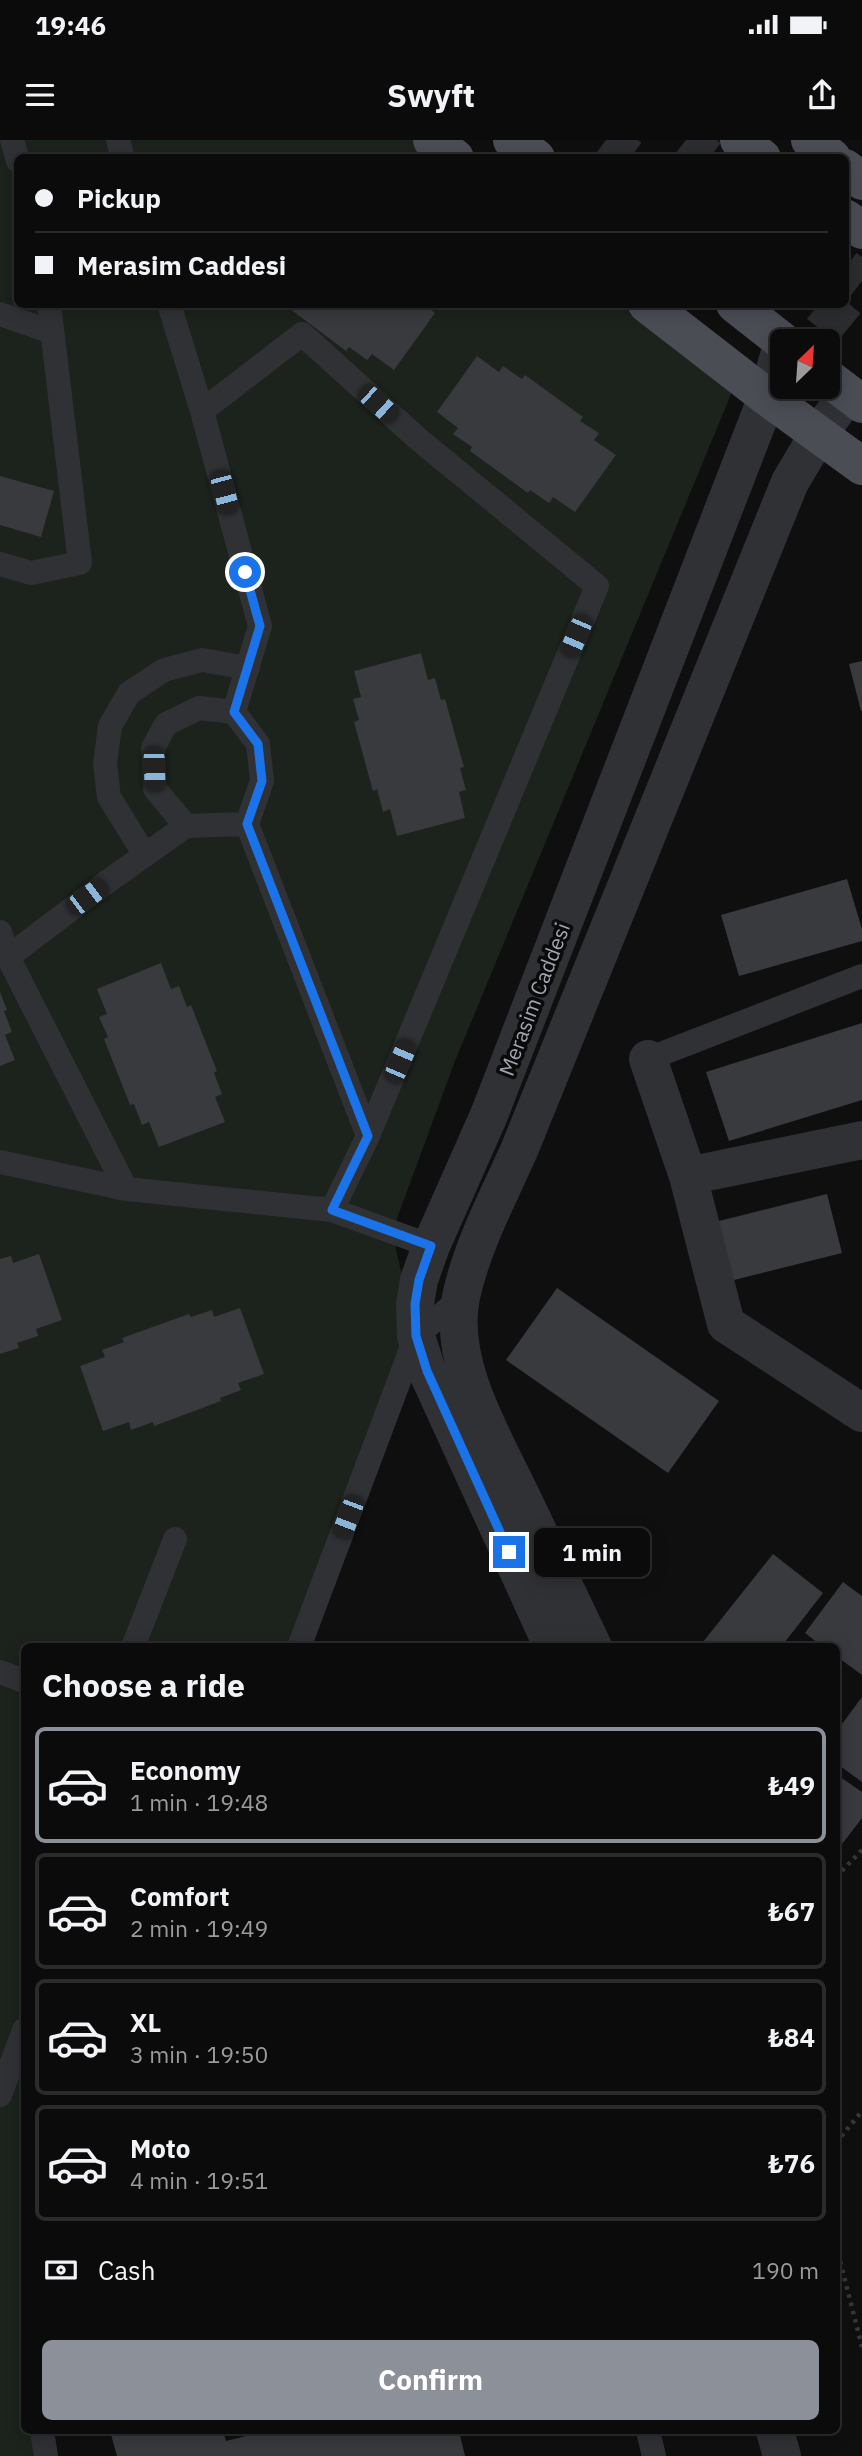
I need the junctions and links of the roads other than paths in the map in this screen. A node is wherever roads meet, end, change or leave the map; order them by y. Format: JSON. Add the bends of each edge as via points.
{"nodes":[{"id":1,"x":432,"y":140,"type":"edge"},
{"id":2,"x":512,"y":140,"type":"edge"},
{"id":3,"x":739,"y":140,"type":"edge"},
{"id":4,"x":810,"y":140,"type":"edge"},
{"id":5,"x":450,"y":154,"type":"edge"},
{"id":6,"x":531,"y":154,"type":"edge"},
{"id":7,"x":757,"y":154,"type":"edge"},
{"id":8,"x":827,"y":154,"type":"edge"},
{"id":9,"x":49,"y":308,"type":"edge"},
{"id":10,"x":170,"y":308,"type":"edge"},
{"id":11,"x":652,"y":308,"type":"edge"},
{"id":12,"x":740,"y":308,"type":"edge"},
{"id":13,"x":780,"y":308,"type":"edge"},
{"id":14,"x":0,"y":314,"type":"edge"},
{"id":15,"x":781,"y":329,"type":"edge"},
{"id":16,"x":52,"y":332,"type":"junction"},
{"id":17,"x":770,"y":332,"type":"edge"},
{"id":18,"x":770,"y":386,"type":"edge"},
{"id":19,"x":850,"y":390,"type":"edge"},
{"id":20,"x":767,"y":397,"type":"junction"},
{"id":21,"x":202,"y":411,"type":"junction"},
{"id":22,"x":818,"y":435,"type":"junction"},
{"id":23,"x":862,"y":466,"type":"edge"},
{"id":24,"x":0,"y":564,"type":"edge"},
{"id":25,"x":248,"y":668,"type":"junction"},
{"id":26,"x":234,"y":712,"type":"junction"},
{"id":27,"x":247,"y":824,"type":"junction"},
{"id":28,"x":186,"y":826,"type":"junction"},
{"id":29,"x":145,"y":855,"type":"junction"},
{"id":30,"x":0,"y":932,"type":"edge"},
{"id":31,"x":8,"y":957,"type":"junction"},
{"id":32,"x":862,"y":976,"type":"edge"},
{"id":33,"x":648,"y":1059,"type":"joint"},
{"id":34,"x":368,"y":1136,"type":"junction"},
{"id":35,"x":862,"y":1140,"type":"edge"},
{"id":36,"x":0,"y":1162,"type":"edge"},
{"id":37,"x":688,"y":1176,"type":"junction"},
{"id":38,"x":126,"y":1189,"type":"junction"},
{"id":39,"x":332,"y":1210,"type":"junction"},
{"id":40,"x":431,"y":1246,"type":"junction"},
{"id":41,"x":461,"y":1298,"type":"junction"},
{"id":42,"x":416,"y":1336,"type":"junction"},
{"id":43,"x":862,"y":1413,"type":"edge"},
{"id":44,"x":175,"y":1539,"type":"dead end"},
{"id":45,"x":135,"y":1643,"type":"edge"},
{"id":46,"x":301,"y":1643,"type":"edge"},
{"id":47,"x":551,"y":1643,"type":"edge"},
{"id":48,"x":591,"y":1643,"type":"edge"},
{"id":49,"x":0,"y":1672,"type":"edge"},
{"id":50,"x":21,"y":1680,"type":"edge"},
{"id":51,"x":21,"y":2038,"type":"edge"},
{"id":52,"x":0,"y":2095,"type":"edge"},
{"id":53,"x":42,"y":2434,"type":"edge"},
{"id":54,"x":649,"y":2434,"type":"edge"},
{"id":55,"x":776,"y":2434,"type":"edge"},
{"id":56,"x":802,"y":2434,"type":"edge"},
{"id":57,"x":46,"y":2456,"type":"edge"},
{"id":58,"x":654,"y":2456,"type":"edge"},
{"id":59,"x":782,"y":2456,"type":"edge"},
{"id":60,"x":807,"y":2456,"type":"edge"}],
"edges":[{"from":1,"to":5,"type":"main road"},
{"from":2,"to":6,"type":"main road"},
{"from":3,"to":7,"type":"main road"},
{"from":4,"to":8,"type":"main road"},
{"from":9,"to":16,"type":"lane"},
{"from":10,"to":21,"type":"lane"},
{"from":11,"to":20,"type":"main road"},
{"from":12,"to":17,"type":"main road"},
{"from":13,"to":15,"type":"main road"},
{"from":14,"to":16,"type":"lane"},
{"from":16,"to":24,"type":"lane","via":[[80,563],[31,573]]},
{"from":18,"to":20,"type":"street","name":"Merasim Caddesi"},
{"from":19,"to":22,"type":"street","name":"Merasim Caddesi"},
{"from":20,"to":22,"type":"main road"},
{"from":20,"to":40,"type":"street","name":"Merasim Caddesi","via":[[489,1115]]},
{"from":21,"to":25,"type":"lane","via":[[260,626]]},
{"from":21,"to":34,"type":"lane","via":[[302,334],[417,438],[597,586]]},
{"from":22,"to":23,"type":"main road"},
{"from":22,"to":41,"type":"street","name":"Merasim Caddesi","via":[[790,482],[476,1249]]},
{"from":25,"to":26,"type":"lane"},
{"from":25,"to":29,"type":"lane","via":[[202,660],[164,670],[129,693],[110,726],[105,763],[109,797]]},
{"from":26,"to":27,"type":"lane","via":[[258,744],[262,781]]},
{"from":26,"to":28,"type":"lane","via":[[199,708],[166,724],[153,748],[155,789]]},
{"from":27,"to":28,"type":"lane"},
{"from":27,"to":34,"type":"lane"},
{"from":28,"to":29,"type":"lane"},
{"from":29,"to":31,"type":"lane"},
{"from":30,"to":31,"type":"lane"},
{"from":31,"to":38,"type":"lane"},
{"from":32,"to":33,"type":"lane"},
{"from":33,"to":37,"type":"street"},
{"from":34,"to":39,"type":"lane"},
{"from":35,"to":37,"type":"street"},
{"from":36,"to":38,"type":"lane"},
{"from":37,"to":43,"type":"street","via":[[726,1324]]},
{"from":38,"to":39,"type":"lane"},
{"from":39,"to":40,"type":"lane"},
{"from":40,"to":42,"type":"street","name":"Merasim Caddesi","via":[[419,1280]]},
{"from":41,"to":42,"type":"lane"},
{"from":41,"to":48,"type":"street","name":"Merasim Caddesi","via":[[460,1335],[482,1416]]},
{"from":42,"to":46,"type":"lane"},
{"from":42,"to":47,"type":"street","name":"Merasim Caddesi","via":[[427,1371]]},
{"from":44,"to":45,"type":"lane"},
{"from":49,"to":50,"type":"lane"},
{"from":51,"to":52,"type":"lane"},
{"from":53,"to":57,"type":"lane"},
{"from":54,"to":58,"type":"lane"},
{"from":55,"to":59,"type":"street"},
{"from":56,"to":60,"type":"street"}]}
